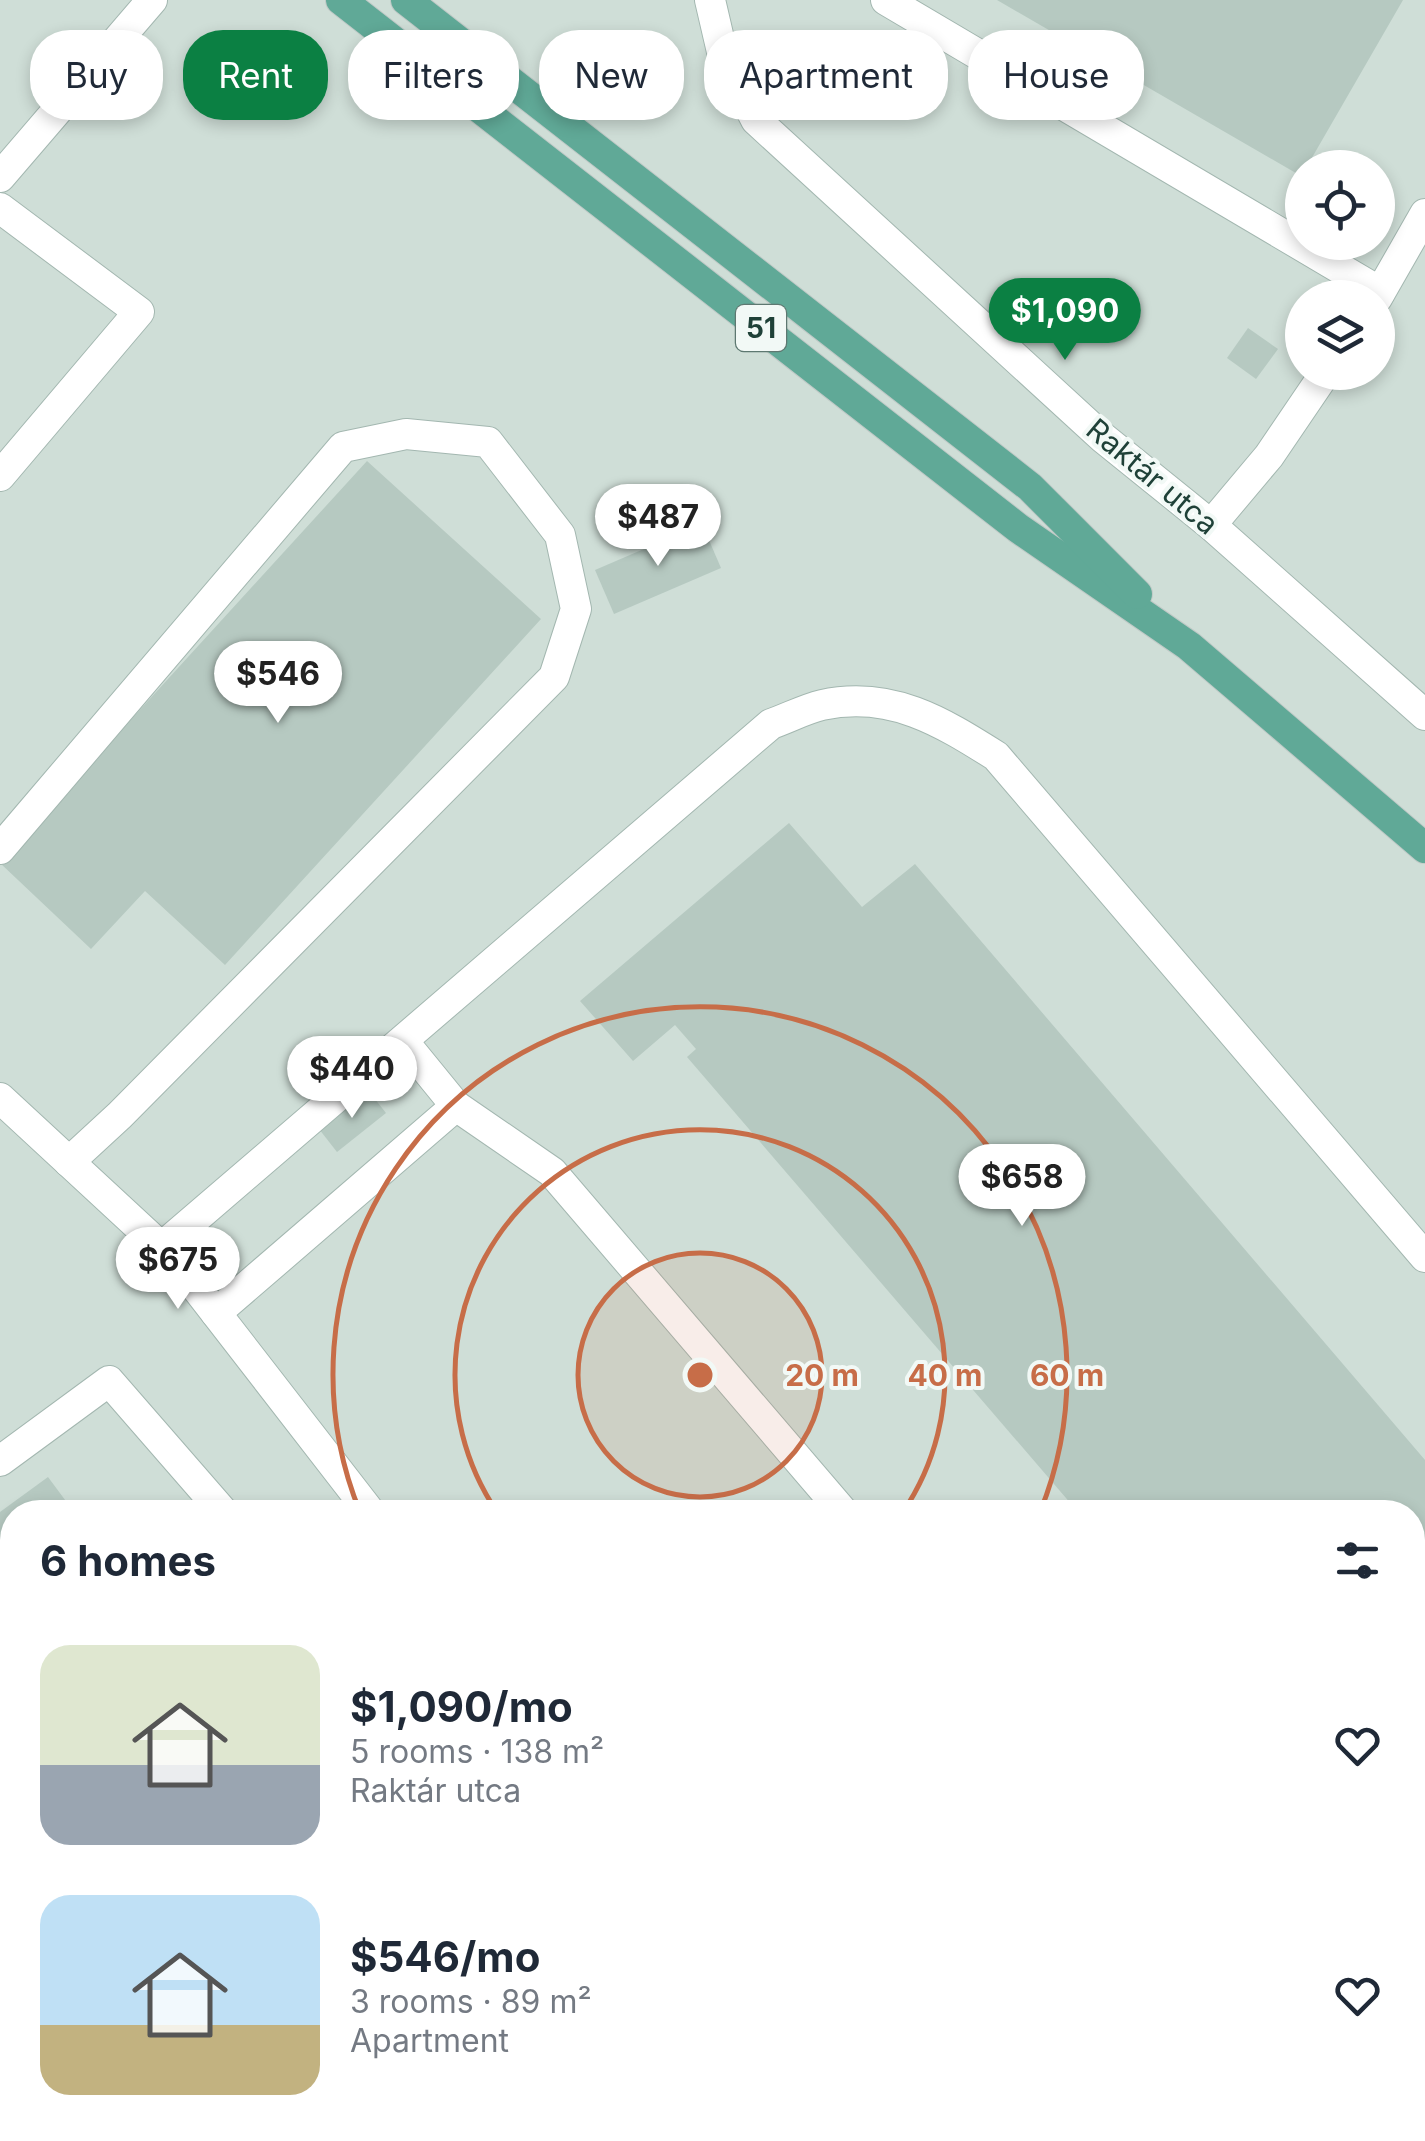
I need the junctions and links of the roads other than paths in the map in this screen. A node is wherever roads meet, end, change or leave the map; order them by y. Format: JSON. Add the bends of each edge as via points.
{"nodes":[{"id":1,"x":152,"y":0,"type":"edge"},
{"id":2,"x":341,"y":0,"type":"edge"},
{"id":3,"x":406,"y":0,"type":"edge"},
{"id":4,"x":710,"y":0,"type":"edge"},
{"id":5,"x":886,"y":0,"type":"edge"},
{"id":6,"x":0,"y":177,"type":"edge"},
{"id":7,"x":0,"y":208,"type":"edge"},
{"id":8,"x":1425,"y":214,"type":"edge"},
{"id":9,"x":1354,"y":280,"type":"edge"},
{"id":10,"x":1388,"y":280,"type":"edge"},
{"id":11,"x":1314,"y":390,"type":"edge"},
{"id":12,"x":0,"y":476,"type":"edge"},
{"id":13,"x":1211,"y":526,"type":"junction"},
{"id":14,"x":1189,"y":646,"type":"junction"},
{"id":15,"x":1425,"y":715,"type":"edge"},
{"id":16,"x":1425,"y":848,"type":"edge"},
{"id":17,"x":0,"y":850,"type":"edge"},
{"id":18,"x":403,"y":1041,"type":"junction"},
{"id":19,"x":0,"y":1098,"type":"edge"},
{"id":20,"x":456,"y":1106,"type":"junction"},
{"id":21,"x":69,"y":1162,"type":"junction"},
{"id":22,"x":162,"y":1247,"type":"junction"},
{"id":23,"x":1425,"y":1258,"type":"edge"},
{"id":24,"x":216,"y":1313,"type":"junction"},
{"id":25,"x":0,"y":1462,"type":"edge"},
{"id":26,"x":213,"y":1500,"type":"edge"},
{"id":27,"x":361,"y":1500,"type":"edge"},
{"id":28,"x":833,"y":1500,"type":"edge"}],
"edges":[{"from":1,"to":6,"type":"street"},
{"from":2,"to":14,"type":"main road","number":"51","via":[[1018,528]]},
{"from":3,"to":14,"type":"main road","number":"51","via":[[1030,487]]},
{"from":4,"to":13,"type":"street","name":"Raktár utca","via":[[723,56],[756,120],[1102,437]]},
{"from":5,"to":9,"type":"street"},
{"from":7,"to":12,"type":"street","via":[[139,312]]},
{"from":8,"to":10,"type":"street"},
{"from":11,"to":13,"type":"street"},
{"from":13,"to":15,"type":"street","name":"Raktár utca"},
{"from":14,"to":16,"type":"main road","number":"51"},
{"from":17,"to":21,"type":"street","via":[[343,447],[406,434],[488,442],[560,535],[576,609],[554,677]]},
{"from":18,"to":20,"type":"street"},
{"from":18,"to":22,"type":"street"},
{"from":18,"to":23,"type":"street","via":[[771,724],[823,705],[877,702],[935,718],[996,756]]},
{"from":19,"to":21,"type":"street"},
{"from":20,"to":24,"type":"street"},
{"from":20,"to":28,"type":"street","via":[[552,1172]]},
{"from":21,"to":22,"type":"street"},
{"from":22,"to":24,"type":"street"},
{"from":24,"to":27,"type":"street"},
{"from":25,"to":26,"type":"street","via":[[109,1381]]}]}
